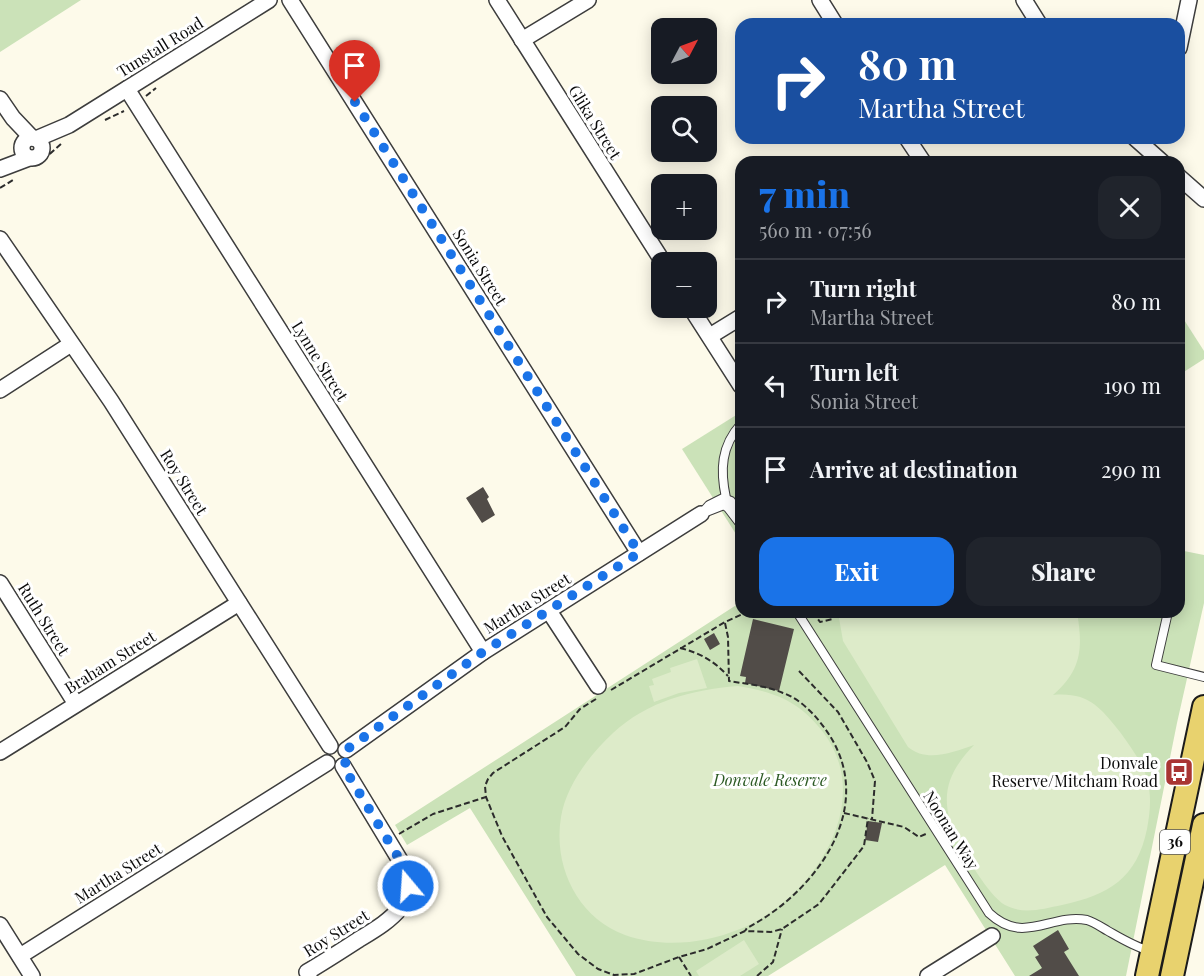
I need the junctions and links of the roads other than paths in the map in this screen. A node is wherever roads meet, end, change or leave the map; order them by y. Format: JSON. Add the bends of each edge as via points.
{"nodes":[{"id":1,"x":269,"y":0,"type":"edge"},
{"id":2,"x":290,"y":0,"type":"edge"},
{"id":3,"x":497,"y":0,"type":"edge"},
{"id":4,"x":588,"y":0,"type":"edge"},
{"id":5,"x":820,"y":0,"type":"edge"},
{"id":6,"x":1024,"y":0,"type":"edge"},
{"id":7,"x":1189,"y":0,"type":"edge"},
{"id":8,"x":831,"y":18,"type":"edge"},
{"id":9,"x":1035,"y":18,"type":"edge"},
{"id":10,"x":1185,"y":19,"type":"edge"},
{"id":11,"x":522,"y":40,"type":"junction"},
{"id":12,"x":127,"y":89,"type":"junction"},
{"id":13,"x":0,"y":99,"type":"edge"},
{"id":14,"x":31,"y":146,"type":"junction"},
{"id":15,"x":0,"y":169,"type":"edge"},
{"id":16,"x":1185,"y":182,"type":"edge"},
{"id":17,"x":1204,"y":199,"type":"edge"},
{"id":18,"x":0,"y":239,"type":"edge"},
{"id":19,"x":657,"y":252,"type":"edge"},
{"id":20,"x":698,"y":318,"type":"edge"},
{"id":21,"x":735,"y":321,"type":"edge"},
{"id":22,"x":710,"y":336,"type":"junction"},
{"id":23,"x":71,"y":344,"type":"junction"},
{"id":24,"x":735,"y":376,"type":"edge"},
{"id":25,"x":0,"y":390,"type":"edge"},
{"id":26,"x":735,"y":432,"type":"edge"},
{"id":27,"x":722,"y":501,"type":"junction"},
{"id":28,"x":735,"y":507,"type":"edge"},
{"id":29,"x":701,"y":514,"type":"joint"},
{"id":30,"x":735,"y":517,"type":"edge"},
{"id":31,"x":639,"y":553,"type":"junction"},
{"id":32,"x":0,"y":583,"type":"edge"},
{"id":33,"x":239,"y":603,"type":"junction"},
{"id":34,"x":549,"y":611,"type":"junction"},
{"id":35,"x":801,"y":618,"type":"edge"},
{"id":36,"x":1167,"y":618,"type":"edge"},
{"id":37,"x":483,"y":652,"type":"junction"},
{"id":38,"x":1204,"y":677,"type":"edge"},
{"id":39,"x":598,"y":686,"type":"dead end"},
{"id":40,"x":76,"y":704,"type":"junction"},
{"id":41,"x":1204,"y":707,"type":"edge"},
{"id":42,"x":330,"y":746,"type":"junction"},
{"id":43,"x":346,"y":750,"type":"junction"},
{"id":44,"x":0,"y":752,"type":"edge"},
{"id":45,"x":327,"y":763,"type":"junction"},
{"id":46,"x":343,"y":766,"type":"junction"},
{"id":47,"x":1204,"y":825,"type":"edge"},
{"id":48,"x":0,"y":925,"type":"edge"},
{"id":49,"x":1007,"y":926,"type":"junction"},
{"id":50,"x":992,"y":936,"type":"joint"},
{"id":51,"x":1152,"y":952,"type":"junction"},
{"id":52,"x":20,"y":956,"type":"junction"},
{"id":53,"x":306,"y":975,"type":"edge"},
{"id":54,"x":32,"y":976,"type":"edge"},
{"id":55,"x":928,"y":976,"type":"edge"},
{"id":56,"x":1146,"y":976,"type":"edge"},
{"id":57,"x":1172,"y":976,"type":"edge"}],
"edges":[{"from":1,"to":12,"type":"street","name":"Tunstall Road"},
{"from":2,"to":31,"type":"street","name":"Sonia Street"},
{"from":3,"to":11,"type":"street","name":"Glika Street"},
{"from":4,"to":11,"type":"street"},
{"from":5,"to":8,"type":"street"},
{"from":6,"to":9,"type":"street"},
{"from":7,"to":10,"type":"street"},
{"from":11,"to":19,"type":"street","name":"Glika Street"},
{"from":12,"to":14,"type":"street","name":"Tunstall Road"},
{"from":12,"to":37,"type":"street","name":"Lynne Street"},
{"from":13,"to":14,"type":"street"},
{"from":14,"to":15,"type":"street","name":"Tunstall Road"},
{"from":16,"to":17,"type":"street"},
{"from":18,"to":23,"type":"street","name":"Roy Street"},
{"from":20,"to":22,"type":"street"},
{"from":21,"to":22,"type":"street"},
{"from":22,"to":24,"type":"street"},
{"from":23,"to":25,"type":"street"},
{"from":23,"to":33,"type":"street","name":"Roy Street"},
{"from":26,"to":27,"type":"lane","via":[[723,457]]},
{"from":27,"to":28,"type":"lane","via":[[731,501]]},
{"from":27,"to":29,"type":"lane","name":"Martha Street"},
{"from":27,"to":30,"type":"lane"},
{"from":29,"to":31,"type":"street","name":"Martha Street"},
{"from":31,"to":34,"type":"street","name":"Martha Street"},
{"from":32,"to":40,"type":"street","name":"Ruth Street"},
{"from":33,"to":40,"type":"street","name":"Braham Street"},
{"from":33,"to":42,"type":"street","name":"Roy Street"},
{"from":34,"to":37,"type":"street","name":"Martha Street"},
{"from":34,"to":39,"type":"street"},
{"from":35,"to":49,"type":"lane","name":"Noonan Way","via":[[985,908]]},
{"from":36,"to":38,"type":"lane","via":[[1156,665]]},
{"from":37,"to":43,"type":"street","name":"Martha Street"},
{"from":40,"to":44,"type":"street","name":"Braham Street"},
{"from":41,"to":51,"type":"main road","number":"36"},
{"from":42,"to":43,"type":"street","via":[[339,745]]},
{"from":42,"to":45,"type":"street","via":[[325,753]]},
{"from":43,"to":46,"type":"street","via":[[348,759]]},
{"from":45,"to":46,"type":"street","via":[[335,768]]},
{"from":45,"to":52,"type":"street","name":"Martha Street"},
{"from":46,"to":53,"type":"street","name":"Roy Street","via":[[407,873],[407,892],[393,918]]},
{"from":47,"to":57,"type":"main road","number":"36"},
{"from":48,"to":52,"type":"street"},
{"from":49,"to":50,"type":"lane"},
{"from":49,"to":51,"type":"lane","via":[[1024,928],[1076,919],[1090,921]]},
{"from":50,"to":55,"type":"street"},
{"from":51,"to":56,"type":"main road","number":"36"},
{"from":52,"to":54,"type":"street"}]}
